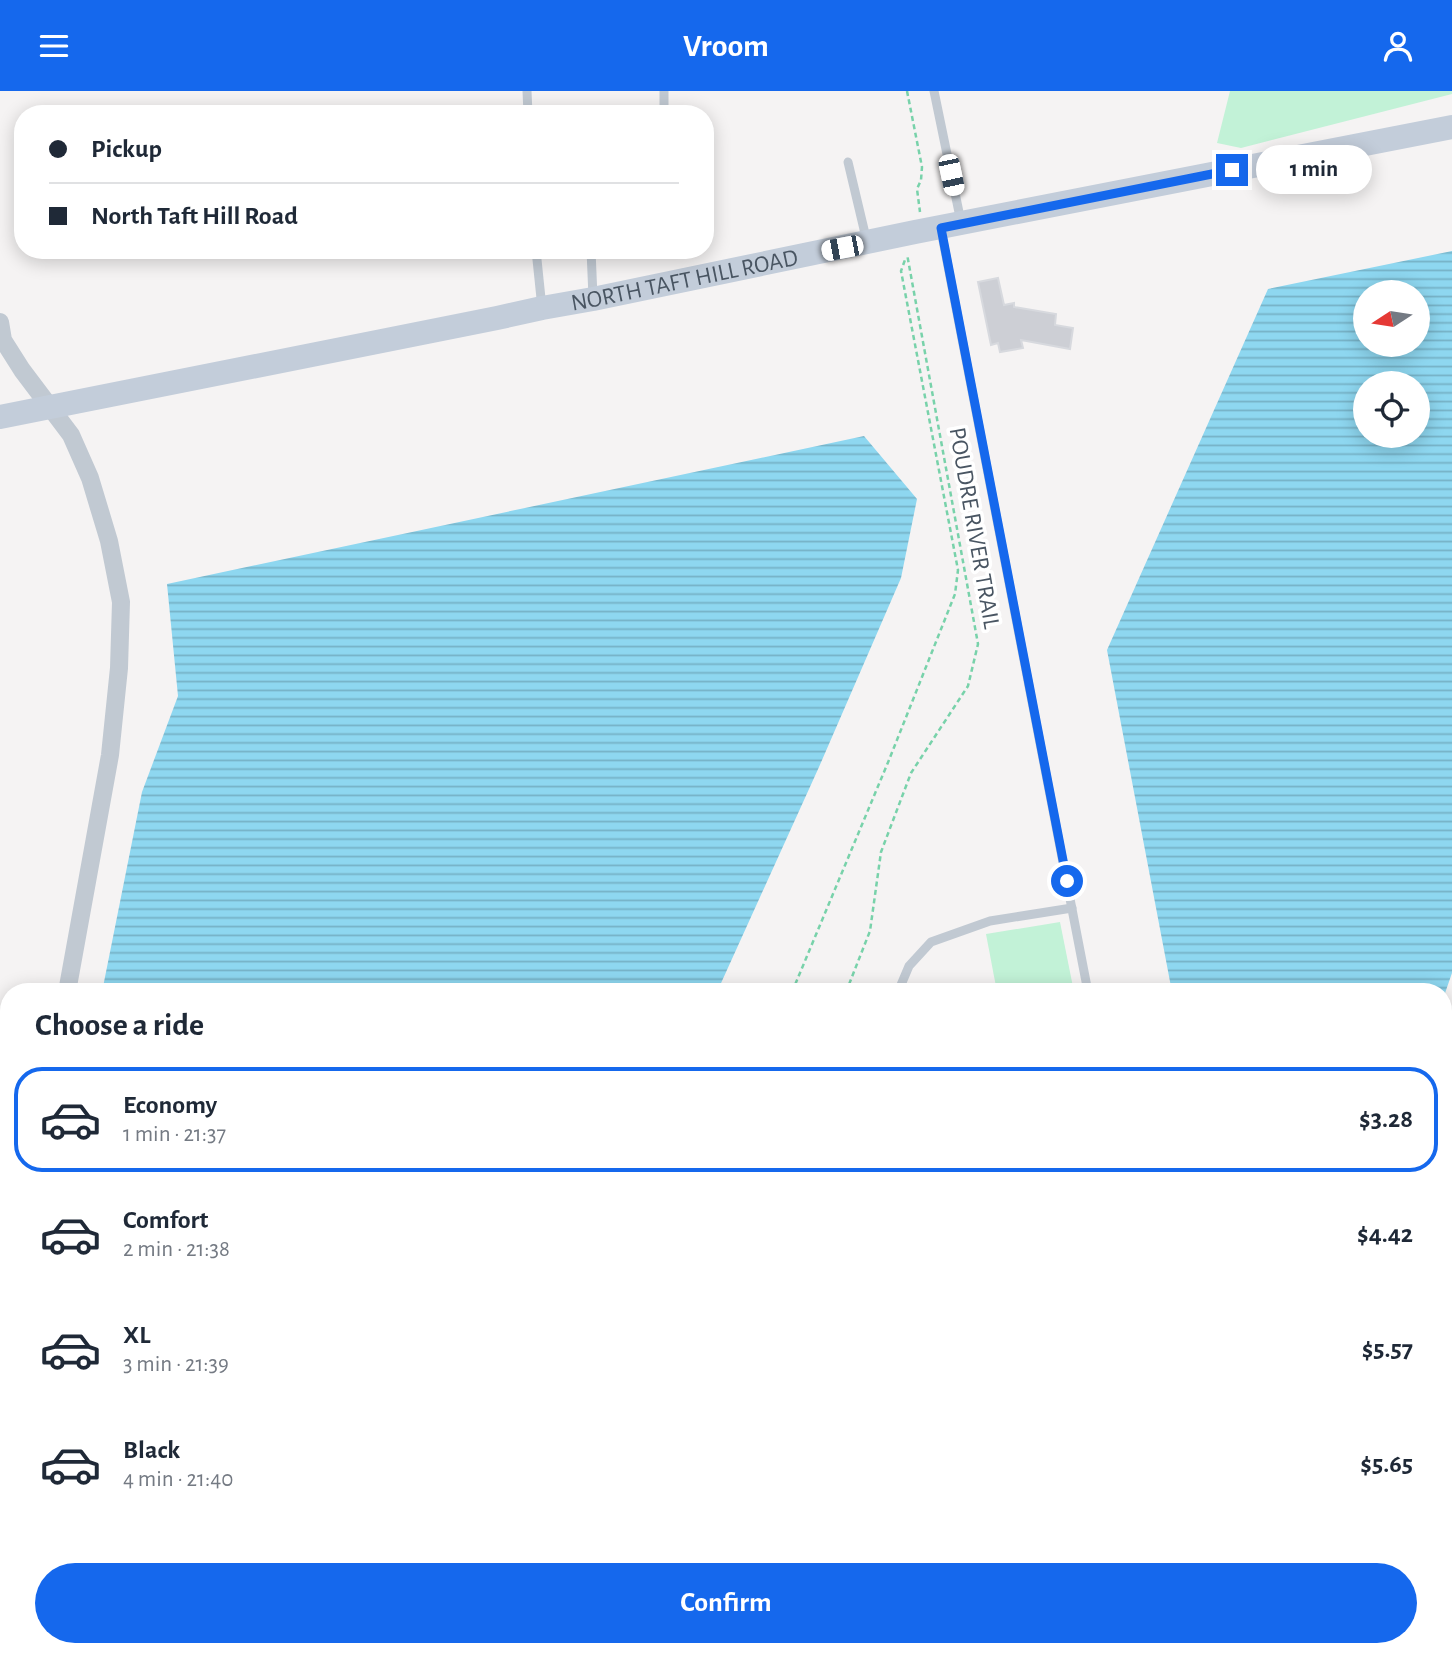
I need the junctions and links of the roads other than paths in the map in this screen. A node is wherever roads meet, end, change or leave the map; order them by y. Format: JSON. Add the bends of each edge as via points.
{"nodes":[{"id":1,"x":934,"y":91,"type":"edge"},
{"id":2,"x":1452,"y":127,"type":"edge"},
{"id":3,"x":848,"y":162,"type":"dead end"},
{"id":4,"x":951,"y":226,"type":"junction"},
{"id":5,"x":867,"y":242,"type":"junction"},
{"id":6,"x":537,"y":259,"type":"edge"},
{"id":7,"x":591,"y":259,"type":"edge"},
{"id":8,"x":593,"y":299,"type":"junction"},
{"id":9,"x":542,"y":308,"type":"junction"},
{"id":10,"x":0,"y":322,"type":"edge"},
{"id":11,"x":49,"y":407,"type":"junction"},
{"id":12,"x":0,"y":417,"type":"edge"},
{"id":13,"x":1072,"y":908,"type":"junction"},
{"id":14,"x":69,"y":983,"type":"edge"},
{"id":15,"x":902,"y":983,"type":"edge"},
{"id":16,"x":1086,"y":983,"type":"edge"}],
"edges":[{"from":1,"to":4,"type":"lane"},
{"from":2,"to":4,"type":"main road","name":"NORTH TAFT HILL ROAD"},
{"from":3,"to":5,"type":"lane"},
{"from":4,"to":5,"type":"main road","name":"NORTH TAFT HILL ROAD","via":[[911,244]]},
{"from":4,"to":13,"type":"lane"},
{"from":5,"to":8,"type":"main road","name":"NORTH TAFT HILL ROAD"},
{"from":6,"to":9,"type":"lane"},
{"from":7,"to":8,"type":"lane"},
{"from":8,"to":9,"type":"main road","name":"NORTH TAFT HILL ROAD"},
{"from":9,"to":11,"type":"main road","name":"NORTH TAFT HILL ROAD"},
{"from":10,"to":11,"type":"street","via":[[3,339]]},
{"from":11,"to":12,"type":"main road","name":"NORTH TAFT HILL ROAD"},
{"from":11,"to":14,"type":"street","via":[[71,435],[90,478],[121,602],[110,755]]},
{"from":13,"to":15,"type":"lane","via":[[990,921],[931,943],[909,965]]},
{"from":13,"to":16,"type":"lane"}]}
